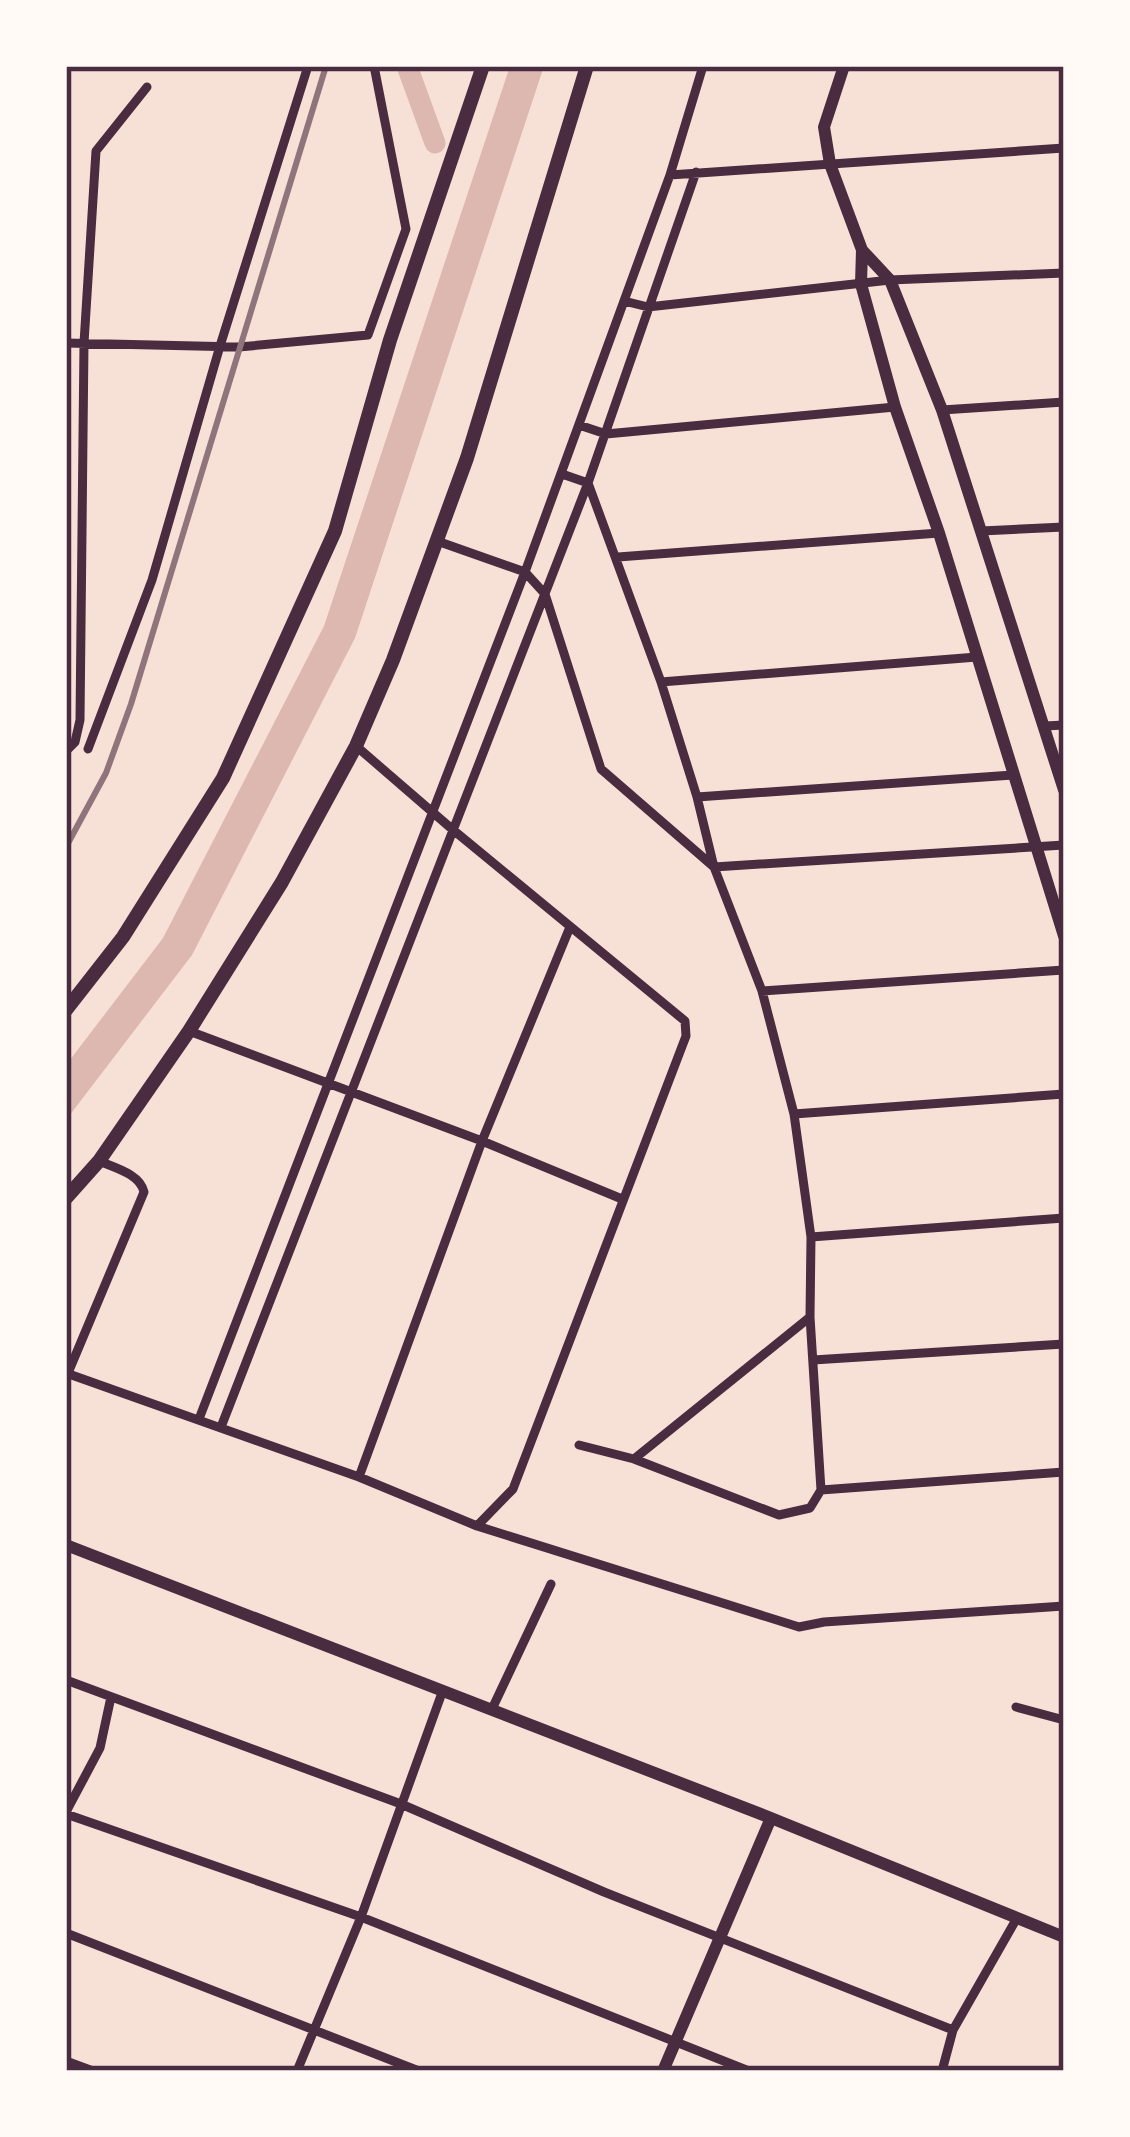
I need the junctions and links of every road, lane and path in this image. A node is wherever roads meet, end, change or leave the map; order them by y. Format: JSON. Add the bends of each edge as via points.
{"nodes":[{"id":1,"x":308,"y":66,"type":"edge"},
{"id":2,"x":374,"y":66,"type":"edge"},
{"id":3,"x":483,"y":66,"type":"edge"},
{"id":4,"x":587,"y":66,"type":"edge"},
{"id":5,"x":703,"y":66,"type":"edge"},
{"id":6,"x":844,"y":66,"type":"edge"},
{"id":7,"x":147,"y":87,"type":"dead end"},
{"id":8,"x":1064,"y":148,"type":"edge"},
{"id":9,"x":830,"y":164,"type":"junction"},
{"id":10,"x":696,"y":172,"type":"junction"},
{"id":11,"x":670,"y":175,"type":"junction"},
{"id":12,"x":862,"y":250,"type":"junction"},
{"id":13,"x":1064,"y":273,"type":"edge"},
{"id":14,"x":890,"y":280,"type":"junction"},
{"id":15,"x":861,"y":284,"type":"junction"},
{"id":16,"x":624,"y":301,"type":"junction"},
{"id":17,"x":648,"y":307,"type":"junction"},
{"id":18,"x":66,"y":343,"type":"edge"},
{"id":19,"x":85,"y":343,"type":"junction"},
{"id":20,"x":220,"y":346,"type":"junction"},
{"id":21,"x":1064,"y":402,"type":"edge"},
{"id":22,"x":895,"y":407,"type":"junction"},
{"id":23,"x":942,"y":410,"type":"junction"},
{"id":24,"x":579,"y":425,"type":"junction"},
{"id":25,"x":606,"y":434,"type":"junction"},
{"id":26,"x":562,"y":474,"type":"junction"},
{"id":27,"x":588,"y":483,"type":"junction"},
{"id":28,"x":1064,"y":526,"type":"edge"},
{"id":29,"x":981,"y":531,"type":"junction"},
{"id":30,"x":940,"y":532,"type":"junction"},
{"id":31,"x":436,"y":541,"type":"junction"},
{"id":32,"x":618,"y":557,"type":"junction"},
{"id":33,"x":525,"y":572,"type":"junction"},
{"id":34,"x":545,"y":594,"type":"junction"},
{"id":35,"x":977,"y":657,"type":"junction"},
{"id":36,"x":661,"y":682,"type":"junction"},
{"id":37,"x":1064,"y":724,"type":"edge"},
{"id":38,"x":1045,"y":726,"type":"junction"},
{"id":39,"x":356,"y":746,"type":"junction"},
{"id":40,"x":88,"y":749,"type":"dead end"},
{"id":41,"x":66,"y":752,"type":"edge"},
{"id":42,"x":1013,"y":775,"type":"junction"},
{"id":43,"x":1064,"y":790,"type":"edge"},
{"id":44,"x":697,"y":797,"type":"junction"},
{"id":45,"x":432,"y":812,"type":"junction"},
{"id":46,"x":452,"y":829,"type":"junction"},
{"id":47,"x":1064,"y":845,"type":"edge"},
{"id":48,"x":1035,"y":846,"type":"junction"},
{"id":49,"x":714,"y":867,"type":"junction"},
{"id":50,"x":570,"y":927,"type":"junction"},
{"id":51,"x":1064,"y":936,"type":"edge"},
{"id":52,"x":1064,"y":970,"type":"edge"},
{"id":53,"x":762,"y":992,"type":"junction"},
{"id":54,"x":66,"y":1010,"type":"edge"},
{"id":55,"x":189,"y":1031,"type":"junction"},
{"id":56,"x":330,"y":1085,"type":"junction"},
{"id":57,"x":350,"y":1092,"type":"junction"},
{"id":58,"x":1064,"y":1094,"type":"edge"},
{"id":59,"x":794,"y":1114,"type":"junction"},
{"id":60,"x":482,"y":1141,"type":"junction"},
{"id":61,"x":99,"y":1161,"type":"junction"},
{"id":62,"x":66,"y":1198,"type":"edge"},
{"id":63,"x":622,"y":1199,"type":"junction"},
{"id":64,"x":1064,"y":1218,"type":"edge"},
{"id":65,"x":811,"y":1237,"type":"junction"},
{"id":66,"x":810,"y":1317,"type":"junction"},
{"id":67,"x":1064,"y":1344,"type":"edge"},
{"id":68,"x":812,"y":1360,"type":"junction"},
{"id":69,"x":67,"y":1373,"type":"edge"},
{"id":70,"x":199,"y":1419,"type":"junction"},
{"id":71,"x":220,"y":1427,"type":"junction"},
{"id":72,"x":579,"y":1445,"type":"dead end"},
{"id":73,"x":634,"y":1460,"type":"junction"},
{"id":74,"x":1064,"y":1472,"type":"edge"},
{"id":75,"x":359,"y":1477,"type":"junction"},
{"id":76,"x":820,"y":1490,"type":"junction"},
{"id":77,"x":477,"y":1526,"type":"junction"},
{"id":78,"x":66,"y":1545,"type":"edge"},
{"id":79,"x":550,"y":1584,"type":"dead end"},
{"id":80,"x":1064,"y":1606,"type":"edge"},
{"id":81,"x":66,"y":1680,"type":"edge"},
{"id":82,"x":443,"y":1690,"type":"junction"},
{"id":83,"x":111,"y":1696,"type":"junction"},
{"id":84,"x":1016,"y":1707,"type":"dead end"},
{"id":85,"x":492,"y":1709,"type":"junction"},
{"id":86,"x":1064,"y":1720,"type":"edge"},
{"id":87,"x":401,"y":1804,"type":"junction"},
{"id":88,"x":66,"y":1813,"type":"edge"},
{"id":89,"x":771,"y":1818,"type":"junction"},
{"id":90,"x":361,"y":1916,"type":"junction"},
{"id":91,"x":1017,"y":1918,"type":"junction"},
{"id":92,"x":66,"y":1933,"type":"edge"},
{"id":93,"x":719,"y":1936,"type":"junction"},
{"id":94,"x":1064,"y":1936,"type":"edge"},
{"id":95,"x":313,"y":2028,"type":"junction"},
{"id":96,"x":953,"y":2030,"type":"junction"},
{"id":97,"x":675,"y":2044,"type":"junction"},
{"id":98,"x":66,"y":2061,"type":"edge"},
{"id":99,"x":93,"y":2071,"type":"edge"},
{"id":100,"x":297,"y":2071,"type":"edge"},
{"id":101,"x":419,"y":2071,"type":"edge"},
{"id":102,"x":663,"y":2071,"type":"edge"},
{"id":103,"x":749,"y":2071,"type":"edge"},
{"id":104,"x":942,"y":2071,"type":"edge"}],
"edges":[{"from":1,"to":20,"type":"street"},
{"from":2,"to":20,"type":"street","via":[[406,229],[368,334]]},
{"from":3,"to":54,"type":"main road","via":[[335,531],[223,778],[123,938]]},
{"from":4,"to":31,"type":"main road"},
{"from":5,"to":11,"type":"street"},
{"from":6,"to":9,"type":"street","via":[[824,127]]},
{"from":7,"to":19,"type":"street","via":[[96,151]]},
{"from":8,"to":9,"type":"street"},
{"from":9,"to":10,"type":"street"},
{"from":9,"to":12,"type":"street"},
{"from":10,"to":11,"type":"street"},
{"from":10,"to":17,"type":"street"},
{"from":11,"to":16,"type":"street"},
{"from":12,"to":14,"type":"street"},
{"from":12,"to":15,"type":"street"},
{"from":13,"to":14,"type":"street"},
{"from":14,"to":15,"type":"street"},
{"from":14,"to":23,"type":"street"},
{"from":15,"to":17,"type":"street"},
{"from":15,"to":22,"type":"street"},
{"from":16,"to":17,"type":"street"},
{"from":16,"to":24,"type":"street"},
{"from":17,"to":25,"type":"street"},
{"from":18,"to":19,"type":"street"},
{"from":19,"to":20,"type":"street"},
{"from":19,"to":41,"type":"street","via":[[80,720]]},
{"from":20,"to":40,"type":"street","via":[[152,580]]},
{"from":21,"to":23,"type":"street"},
{"from":22,"to":25,"type":"street"},
{"from":22,"to":30,"type":"street"},
{"from":23,"to":29,"type":"street"},
{"from":24,"to":25,"type":"street"},
{"from":24,"to":26,"type":"street"},
{"from":25,"to":27,"type":"street"},
{"from":26,"to":27,"type":"street"},
{"from":26,"to":33,"type":"street"},
{"from":27,"to":32,"type":"street"},
{"from":27,"to":34,"type":"street"},
{"from":28,"to":29,"type":"street"},
{"from":29,"to":38,"type":"street"},
{"from":30,"to":32,"type":"street"},
{"from":30,"to":35,"type":"street"},
{"from":31,"to":33,"type":"street"},
{"from":31,"to":39,"type":"main road"},
{"from":32,"to":36,"type":"street"},
{"from":33,"to":34,"type":"street"},
{"from":33,"to":45,"type":"street"},
{"from":34,"to":46,"type":"street"},
{"from":34,"to":49,"type":"street","via":[[601,769]]},
{"from":35,"to":36,"type":"street"},
{"from":35,"to":42,"type":"street"},
{"from":36,"to":44,"type":"street"},
{"from":37,"to":38,"type":"street"},
{"from":38,"to":43,"type":"street"},
{"from":39,"to":45,"type":"street"},
{"from":39,"to":55,"type":"main road"},
{"from":42,"to":44,"type":"street"},
{"from":42,"to":48,"type":"street"},
{"from":44,"to":49,"type":"street"},
{"from":45,"to":46,"type":"street"},
{"from":45,"to":56,"type":"street"},
{"from":46,"to":50,"type":"street"},
{"from":46,"to":57,"type":"street"},
{"from":47,"to":48,"type":"street"},
{"from":48,"to":49,"type":"street"},
{"from":48,"to":51,"type":"street"},
{"from":49,"to":53,"type":"street"},
{"from":50,"to":60,"type":"street"},
{"from":50,"to":63,"type":"street","via":[[685,1021]]},
{"from":52,"to":53,"type":"street"},
{"from":53,"to":59,"type":"street"},
{"from":55,"to":56,"type":"street"},
{"from":55,"to":61,"type":"main road"},
{"from":56,"to":57,"type":"street"},
{"from":56,"to":70,"type":"street"},
{"from":57,"to":60,"type":"street"},
{"from":57,"to":71,"type":"street"},
{"from":58,"to":59,"type":"street"},
{"from":59,"to":65,"type":"street"},
{"from":60,"to":63,"type":"street"},
{"from":60,"to":75,"type":"street"},
{"from":61,"to":62,"type":"main road"},
{"from":61,"to":69,"type":"street","via":[[134,1177],[144,1192]]},
{"from":63,"to":77,"type":"street","via":[[514,1489]]},
{"from":64,"to":65,"type":"street"},
{"from":65,"to":66,"type":"street"},
{"from":66,"to":68,"type":"street"},
{"from":66,"to":73,"type":"street"},
{"from":67,"to":68,"type":"street"},
{"from":68,"to":76,"type":"street"},
{"from":69,"to":70,"type":"street"},
{"from":70,"to":71,"type":"street"},
{"from":71,"to":75,"type":"street"},
{"from":72,"to":73,"type":"street"},
{"from":73,"to":76,"type":"street","via":[[778,1515],[810,1508]]},
{"from":74,"to":76,"type":"street"},
{"from":75,"to":77,"type":"street"},
{"from":77,"to":80,"type":"street","via":[[799,1627]]},
{"from":78,"to":82,"type":"street"},
{"from":79,"to":85,"type":"street"},
{"from":81,"to":83,"type":"street"},
{"from":82,"to":85,"type":"street"},
{"from":82,"to":87,"type":"street"},
{"from":83,"to":87,"type":"street"},
{"from":83,"to":88,"type":"street","via":[[100,1748]]},
{"from":84,"to":86,"type":"street"},
{"from":85,"to":89,"type":"street"},
{"from":87,"to":90,"type":"street"},
{"from":87,"to":93,"type":"street"},
{"from":88,"to":90,"type":"street"},
{"from":89,"to":91,"type":"street"},
{"from":89,"to":93,"type":"street"},
{"from":90,"to":95,"type":"street"},
{"from":90,"to":97,"type":"street"},
{"from":91,"to":94,"type":"street"},
{"from":91,"to":96,"type":"street"},
{"from":92,"to":95,"type":"street"},
{"from":93,"to":96,"type":"street"},
{"from":93,"to":97,"type":"street"},
{"from":95,"to":100,"type":"street"},
{"from":95,"to":101,"type":"street"},
{"from":96,"to":104,"type":"street"},
{"from":97,"to":102,"type":"street"},
{"from":97,"to":103,"type":"street"},
{"from":98,"to":99,"type":"street"}]}
